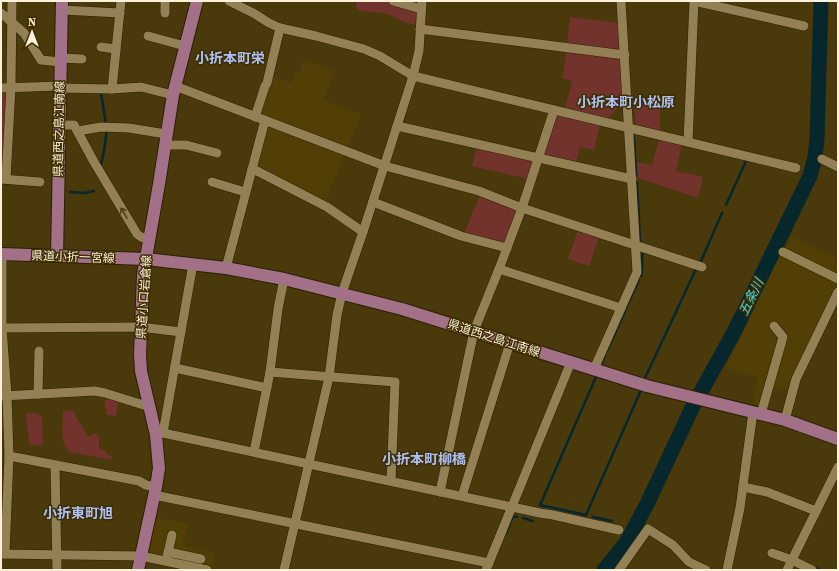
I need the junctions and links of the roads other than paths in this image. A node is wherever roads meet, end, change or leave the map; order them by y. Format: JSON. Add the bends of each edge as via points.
{"nodes":[{"id":1,"x":12,"y":1,"type":"edge"},
{"id":2,"x":122,"y":1,"type":"edge"},
{"id":3,"x":165,"y":1,"type":"edge"},
{"id":4,"x":197,"y":1,"type":"edge"},
{"id":5,"x":229,"y":1,"type":"edge"},
{"id":6,"x":393,"y":1,"type":"edge"},
{"id":7,"x":621,"y":1,"type":"edge"},
{"id":8,"x":694,"y":1,"type":"edge"},
{"id":9,"x":62,"y":5,"type":"edge"},
{"id":10,"x":248,"y":5,"type":"edge"},
{"id":11,"x":422,"y":5,"type":"edge"},
{"id":12,"x":1,"y":13,"type":"edge"},
{"id":13,"x":120,"y":13,"type":"junction"},
{"id":14,"x":165,"y":13,"type":"dead end"},
{"id":15,"x":12,"y":23,"type":"junction"},
{"id":16,"x":804,"y":26,"type":"dead end"},
{"id":17,"x":280,"y":28,"type":"junction"},
{"id":18,"x":420,"y":29,"type":"junction"},
{"id":19,"x":148,"y":36,"type":"dead end"},
{"id":20,"x":185,"y":46,"type":"junction"},
{"id":21,"x":101,"y":47,"type":"dead end"},
{"id":22,"x":116,"y":49,"type":"junction"},
{"id":23,"x":624,"y":55,"type":"junction"},
{"id":24,"x":82,"y":59,"type":"dead end"},
{"id":25,"x":60,"y":60,"type":"junction"},
{"id":26,"x":413,"y":76,"type":"junction"},
{"id":27,"x":11,"y":87,"type":"junction"},
{"id":28,"x":60,"y":87,"type":"junction"},
{"id":29,"x":1,"y":88,"type":"edge"},
{"id":30,"x":112,"y":89,"type":"junction"},
{"id":31,"x":174,"y":91,"type":"junction"},
{"id":32,"x":554,"y":110,"type":"junction"},
{"id":33,"x":255,"y":117,"type":"junction"},
{"id":34,"x":265,"y":120,"type":"junction"},
{"id":35,"x":59,"y":124,"type":"junction"},
{"id":36,"x":397,"y":126,"type":"junction"},
{"id":37,"x":630,"y":128,"type":"junction"},
{"id":38,"x":78,"y":132,"type":"junction"},
{"id":39,"x":165,"y":139,"type":"junction"},
{"id":40,"x":688,"y":142,"type":"junction"},
{"id":41,"x":217,"y":153,"type":"dead end"},
{"id":42,"x":538,"y":157,"type":"junction"},
{"id":43,"x":822,"y":159,"type":"dead end"},
{"id":44,"x":385,"y":166,"type":"junction"},
{"id":45,"x":838,"y":167,"type":"edge"},
{"id":46,"x":796,"y":168,"type":"dead end"},
{"id":47,"x":252,"y":169,"type":"junction"},
{"id":48,"x":3,"y":179,"type":"edge"},
{"id":49,"x":632,"y":179,"type":"junction"},
{"id":50,"x":40,"y":182,"type":"dead end"},
{"id":51,"x":212,"y":182,"type":"dead end"},
{"id":52,"x":245,"y":192,"type":"junction"},
{"id":53,"x":373,"y":202,"type":"junction"},
{"id":54,"x":522,"y":208,"type":"junction"},
{"id":55,"x":363,"y":232,"type":"junction"},
{"id":56,"x":150,"y":239,"type":"junction"},
{"id":57,"x":636,"y":246,"type":"junction"},
{"id":58,"x":507,"y":248,"type":"junction"},
{"id":59,"x":783,"y":252,"type":"dead end"},
{"id":60,"x":2,"y":254,"type":"edge"},
{"id":61,"x":57,"y":256,"type":"junction"},
{"id":62,"x":146,"y":259,"type":"junction"},
{"id":63,"x":193,"y":264,"type":"junction"},
{"id":64,"x":702,"y":267,"type":"dead end"},
{"id":65,"x":226,"y":268,"type":"junction"},
{"id":66,"x":499,"y":269,"type":"junction"},
{"id":67,"x":284,"y":279,"type":"junction"},
{"id":68,"x":838,"y":280,"type":"edge"},
{"id":69,"x":838,"y":292,"type":"edge"},
{"id":70,"x":342,"y":293,"type":"junction"},
{"id":71,"x":621,"y":308,"type":"junction"},
{"id":72,"x":774,"y":326,"type":"dead end"},
{"id":73,"x":140,"y":327,"type":"junction"},
{"id":74,"x":2,"y":328,"type":"edge"},
{"id":75,"x":474,"y":331,"type":"junction"},
{"id":76,"x":181,"y":332,"type":"junction"},
{"id":77,"x":510,"y":343,"type":"junction"},
{"id":78,"x":39,"y":352,"type":"dead end"},
{"id":79,"x":571,"y":362,"type":"junction"},
{"id":80,"x":175,"y":368,"type":"junction"},
{"id":81,"x":594,"y":369,"type":"junction"},
{"id":82,"x":270,"y":372,"type":"junction"},
{"id":83,"x":329,"y":377,"type":"junction"},
{"id":84,"x":267,"y":388,"type":"junction"},
{"id":85,"x":38,"y":394,"type":"junction"},
{"id":86,"x":4,"y":396,"type":"edge"},
{"id":87,"x":150,"y":407,"type":"junction"},
{"id":88,"x":757,"y":413,"type":"junction"},
{"id":89,"x":784,"y":420,"type":"junction"},
{"id":90,"x":160,"y":434,"type":"junction"},
{"id":91,"x":838,"y":439,"type":"edge"},
{"id":92,"x":254,"y":452,"type":"junction"},
{"id":93,"x":9,"y":456,"type":"junction"},
{"id":94,"x":309,"y":464,"type":"junction"},
{"id":95,"x":55,"y":465,"type":"junction"},
{"id":96,"x":838,"y":467,"type":"edge"},
{"id":97,"x":391,"y":481,"type":"junction"},
{"id":98,"x":743,"y":487,"type":"junction"},
{"id":99,"x":155,"y":491,"type":"junction"},
{"id":100,"x":440,"y":492,"type":"junction"},
{"id":101,"x":462,"y":496,"type":"junction"},
{"id":102,"x":512,"y":507,"type":"junction"},
{"id":103,"x":816,"y":511,"type":"junction"},
{"id":104,"x":294,"y":524,"type":"junction"},
{"id":105,"x":619,"y":530,"type":"dead end"},
{"id":106,"x":172,"y":535,"type":"dead end"},
{"id":107,"x":2,"y":551,"type":"edge"},
{"id":108,"x":772,"y":553,"type":"dead end"},
{"id":109,"x":56,"y":554,"type":"junction"},
{"id":110,"x":142,"y":556,"type":"junction"},
{"id":111,"x":167,"y":556,"type":"junction"},
{"id":112,"x":201,"y":559,"type":"dead end"},
{"id":113,"x":792,"y":560,"type":"junction"},
{"id":114,"x":487,"y":567,"type":"edge"},
{"id":115,"x":692,"y":567,"type":"edge"},
{"id":116,"x":57,"y":570,"type":"edge"},
{"id":117,"x":138,"y":570,"type":"edge"},
{"id":118,"x":207,"y":570,"type":"edge"},
{"id":119,"x":284,"y":570,"type":"edge"},
{"id":120,"x":619,"y":570,"type":"edge"},
{"id":121,"x":706,"y":570,"type":"edge"},
{"id":122,"x":727,"y":570,"type":"edge"},
{"id":123,"x":787,"y":570,"type":"edge"},
{"id":124,"x":812,"y":570,"type":"edge"}],
"edges":[{"from":1,"to":15,"type":"street"},
{"from":2,"to":13,"type":"street"},
{"from":3,"to":14,"type":"street"},
{"from":4,"to":20,"type":"main road","name":"県道小口岩倉線"},
{"from":5,"to":10,"type":"street"},
{"from":6,"to":11,"type":"street"},
{"from":7,"to":23,"type":"street"},
{"from":8,"to":16,"type":"street"},
{"from":8,"to":40,"type":"street"},
{"from":9,"to":13,"type":"street"},
{"from":9,"to":25,"type":"main road","name":"県道西之島江南線"},
{"from":10,"to":17,"type":"street","via":[[269,23]]},
{"from":11,"to":18,"type":"street"},
{"from":12,"to":15,"type":"street"},
{"from":13,"to":22,"type":"street"},
{"from":15,"to":25,"type":"street","via":[[24,33],[41,60]]},
{"from":15,"to":27,"type":"street"},
{"from":17,"to":26,"type":"street","via":[[364,49]]},
{"from":17,"to":33,"type":"street","via":[[267,83]]},
{"from":18,"to":23,"type":"street"},
{"from":18,"to":26,"type":"street","via":[[419,51]]},
{"from":19,"to":20,"type":"street"},
{"from":20,"to":31,"type":"main road","name":"県道小口岩倉線"},
{"from":21,"to":22,"type":"street"},
{"from":22,"to":30,"type":"street"},
{"from":23,"to":37,"type":"street"},
{"from":24,"to":25,"type":"street"},
{"from":25,"to":28,"type":"main road","name":"県道西之島江南線"},
{"from":26,"to":32,"type":"street"},
{"from":26,"to":36,"type":"street"},
{"from":27,"to":28,"type":"street"},
{"from":27,"to":29,"type":"street"},
{"from":27,"to":48,"type":"street"},
{"from":28,"to":30,"type":"street"},
{"from":28,"to":35,"type":"main road","name":"県道西之島江南線"},
{"from":30,"to":31,"type":"street","via":[[141,87]]},
{"from":31,"to":33,"type":"street"},
{"from":31,"to":39,"type":"main road","name":"県道小口岩倉線"},
{"from":32,"to":37,"type":"street"},
{"from":32,"to":42,"type":"street"},
{"from":33,"to":34,"type":"street"},
{"from":34,"to":44,"type":"street"},
{"from":34,"to":47,"type":"street"},
{"from":35,"to":38,"type":"street","via":[[74,125]]},
{"from":35,"to":61,"type":"main road","name":"県道西之島江南線"},
{"from":36,"to":42,"type":"street"},
{"from":36,"to":44,"type":"street"},
{"from":37,"to":40,"type":"street"},
{"from":37,"to":49,"type":"street"},
{"from":38,"to":39,"type":"street","via":[[101,126],[129,128]]},
{"from":56,"to":38,"type":"street","one_way":true,"via":[[137,234]]},
{"from":39,"to":41,"type":"street"},
{"from":39,"to":56,"type":"main road","name":"県道小口岩倉線"},
{"from":40,"to":46,"type":"street"},
{"from":42,"to":49,"type":"street"},
{"from":42,"to":54,"type":"street"},
{"from":43,"to":45,"type":"street"},
{"from":44,"to":53,"type":"street"},
{"from":44,"to":54,"type":"street","via":[[479,191]]},
{"from":47,"to":52,"type":"street"},
{"from":47,"to":55,"type":"street","via":[[327,208]]},
{"from":48,"to":50,"type":"street"},
{"from":49,"to":57,"type":"street"},
{"from":51,"to":52,"type":"street"},
{"from":52,"to":65,"type":"street"},
{"from":53,"to":55,"type":"street"},
{"from":53,"to":58,"type":"street","via":[[461,236]]},
{"from":54,"to":57,"type":"street"},
{"from":54,"to":58,"type":"street"},
{"from":55,"to":70,"type":"street"},
{"from":56,"to":62,"type":"main road","name":"県道小口岩倉線"},
{"from":57,"to":64,"type":"street"},
{"from":57,"to":71,"type":"street","via":[[638,272]]},
{"from":58,"to":66,"type":"street"},
{"from":59,"to":68,"type":"street"},
{"from":60,"to":61,"type":"main road","name":"県道小折一宮線"},
{"from":60,"to":74,"type":"street"},
{"from":61,"to":62,"type":"main road","name":"県道小折一宮線"},
{"from":62,"to":63,"type":"main road","name":"県道西之島江南線"},
{"from":62,"to":73,"type":"main road","name":"県道小口岩倉線"},
{"from":63,"to":65,"type":"main road","name":"県道西之島江南線"},
{"from":63,"to":76,"type":"street"},
{"from":65,"to":67,"type":"main road","name":"県道西之島江南線"},
{"from":66,"to":71,"type":"street"},
{"from":66,"to":75,"type":"street"},
{"from":67,"to":70,"type":"main road","name":"県道西之島江南線"},
{"from":67,"to":82,"type":"street"},
{"from":69,"to":89,"type":"street","via":[[796,379]]},
{"from":70,"to":75,"type":"main road","name":"県道西之島江南線"},
{"from":70,"to":83,"type":"street"},
{"from":71,"to":81,"type":"street"},
{"from":72,"to":88,"type":"street","via":[[783,337]]},
{"from":73,"to":74,"type":"street"},
{"from":73,"to":76,"type":"street"},
{"from":73,"to":87,"type":"main road","name":"県道小口岩倉線","via":[[140,355]]},
{"from":74,"to":86,"type":"street"},
{"from":75,"to":77,"type":"main road","name":"県道西之島江南線"},
{"from":75,"to":100,"type":"street"},
{"from":76,"to":80,"type":"street"},
{"from":77,"to":79,"type":"main road","name":"県道西之島江南線"},
{"from":77,"to":101,"type":"street"},
{"from":78,"to":85,"type":"street"},
{"from":79,"to":81,"type":"main road","name":"県道西之島江南線"},
{"from":79,"to":102,"type":"street"},
{"from":80,"to":84,"type":"street"},
{"from":80,"to":90,"type":"street"},
{"from":81,"to":88,"type":"main road","name":"県道西之島江南線","via":[[647,386]]},
{"from":82,"to":83,"type":"street"},
{"from":82,"to":84,"type":"street"},
{"from":83,"to":94,"type":"street"},
{"from":83,"to":97,"type":"street","via":[[395,382]]},
{"from":84,"to":92,"type":"street"},
{"from":85,"to":86,"type":"street"},
{"from":85,"to":87,"type":"street","via":[[95,391]]},
{"from":86,"to":93,"type":"street"},
{"from":87,"to":90,"type":"main road","name":"県道小口岩倉線"},
{"from":88,"to":89,"type":"main road","name":"県道西之島江南線"},
{"from":88,"to":98,"type":"street"},
{"from":89,"to":91,"type":"main road","name":"県道西之島江南線"},
{"from":90,"to":92,"type":"street"},
{"from":90,"to":99,"type":"main road","name":"県道小口岩倉線"},
{"from":92,"to":94,"type":"street"},
{"from":93,"to":95,"type":"street"},
{"from":93,"to":107,"type":"street"},
{"from":94,"to":97,"type":"street"},
{"from":94,"to":104,"type":"street"},
{"from":95,"to":99,"type":"street","via":[[139,481]]},
{"from":95,"to":109,"type":"street"},
{"from":96,"to":103,"type":"street"},
{"from":97,"to":100,"type":"street"},
{"from":98,"to":103,"type":"street","via":[[767,492]]},
{"from":98,"to":122,"type":"street"},
{"from":99,"to":104,"type":"street"},
{"from":99,"to":110,"type":"main road","name":"県道小口岩倉線"},
{"from":100,"to":101,"type":"street"},
{"from":101,"to":102,"type":"street"},
{"from":102,"to":105,"type":"street"},
{"from":102,"to":114,"type":"street"},
{"from":103,"to":113,"type":"street"},
{"from":104,"to":114,"type":"street"},
{"from":104,"to":119,"type":"street"},
{"from":106,"to":111,"type":"street"},
{"from":107,"to":109,"type":"street"},
{"from":108,"to":113,"type":"street"},
{"from":109,"to":110,"type":"street"},
{"from":109,"to":116,"type":"street"},
{"from":110,"to":111,"type":"street"},
{"from":110,"to":117,"type":"main road","name":"県道小口岩倉線"},
{"from":111,"to":112,"type":"street"},
{"from":111,"to":118,"type":"street"},
{"from":113,"to":123,"type":"street"},
{"from":113,"to":124,"type":"street"},
{"from":115,"to":120,"type":"street","via":[[673,545],[648,529]]},
{"from":115,"to":121,"type":"street"}]}
